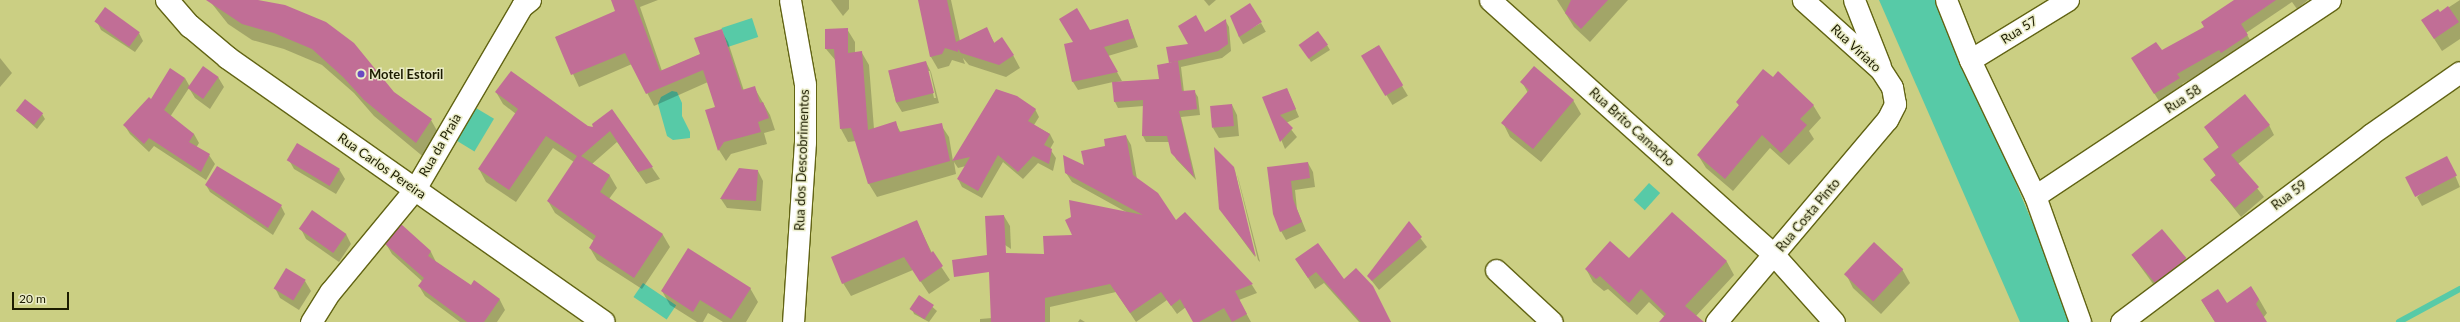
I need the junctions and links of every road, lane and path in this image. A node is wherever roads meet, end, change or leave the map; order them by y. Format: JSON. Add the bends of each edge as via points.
{"nodes":[{"id":1,"x":168,"y":0,"type":"edge"},
{"id":2,"x":530,"y":0,"type":"edge"},
{"id":3,"x":790,"y":0,"type":"edge"},
{"id":4,"x":1490,"y":0,"type":"edge"},
{"id":5,"x":1804,"y":0,"type":"edge"},
{"id":6,"x":1854,"y":0,"type":"edge"},
{"id":7,"x":1946,"y":0,"type":"edge"},
{"id":8,"x":2068,"y":0,"type":"edge"},
{"id":9,"x":2330,"y":0,"type":"edge"},
{"id":10,"x":1970,"y":60,"type":"junction"},
{"id":11,"x":1882,"y":70,"type":"junction"},
{"id":12,"x":2460,"y":72,"type":"edge"},
{"id":13,"x":1895,"y":104,"type":"joint"},
{"id":14,"x":415,"y":189,"type":"junction"},
{"id":15,"x":2035,"y":196,"type":"junction"},
{"id":16,"x":1774,"y":255,"type":"junction"},
{"id":17,"x":1496,"y":270,"type":"dead end"},
{"id":18,"x":311,"y":322,"type":"edge"},
{"id":19,"x":604,"y":322,"type":"edge"},
{"id":20,"x":793,"y":322,"type":"edge"},
{"id":21,"x":1552,"y":322,"type":"edge"},
{"id":22,"x":1716,"y":322,"type":"edge"},
{"id":23,"x":1834,"y":322,"type":"edge"},
{"id":24,"x":2080,"y":322,"type":"edge"},
{"id":25,"x":2121,"y":322,"type":"edge"}],
"edges":[{"from":1,"to":14,"type":"street","name":"Rua Carlos Pereira","via":[[190,26],[228,58]]},
{"from":2,"to":14,"type":"street","name":"Rua da Praia","via":[[522,6]]},
{"from":3,"to":20,"type":"street","name":"Rua dos Descobrimentos","via":[[805,84],[802,212]]},
{"from":4,"to":16,"type":"street","name":"Rua Brito Camacho"},
{"from":5,"to":11,"type":"street","name":"Rua Viriato"},
{"from":6,"to":11,"type":"street"},
{"from":7,"to":10,"type":"street"},
{"from":8,"to":10,"type":"street","name":"Rua 57"},
{"from":9,"to":15,"type":"street","name":"Rua 58"},
{"from":10,"to":15,"type":"street"},
{"from":11,"to":13,"type":"street","name":"Rua Viriato","via":[[1892,87]]},
{"from":12,"to":25,"type":"street","name":"Rua 59","via":[[2370,134]]},
{"from":13,"to":16,"type":"street","name":"Rua Costa Pinto","via":[[1888,120]]},
{"from":14,"to":18,"type":"street","name":"Rua da Praia","via":[[330,292]]},
{"from":14,"to":19,"type":"street","name":"Rua Carlos Pereira"},
{"from":15,"to":24,"type":"street"},
{"from":16,"to":22,"type":"street","name":"Rua Costa Pinto"},
{"from":16,"to":23,"type":"street","name":"Rua Brito Camacho"},
{"from":17,"to":21,"type":"street"}]}
